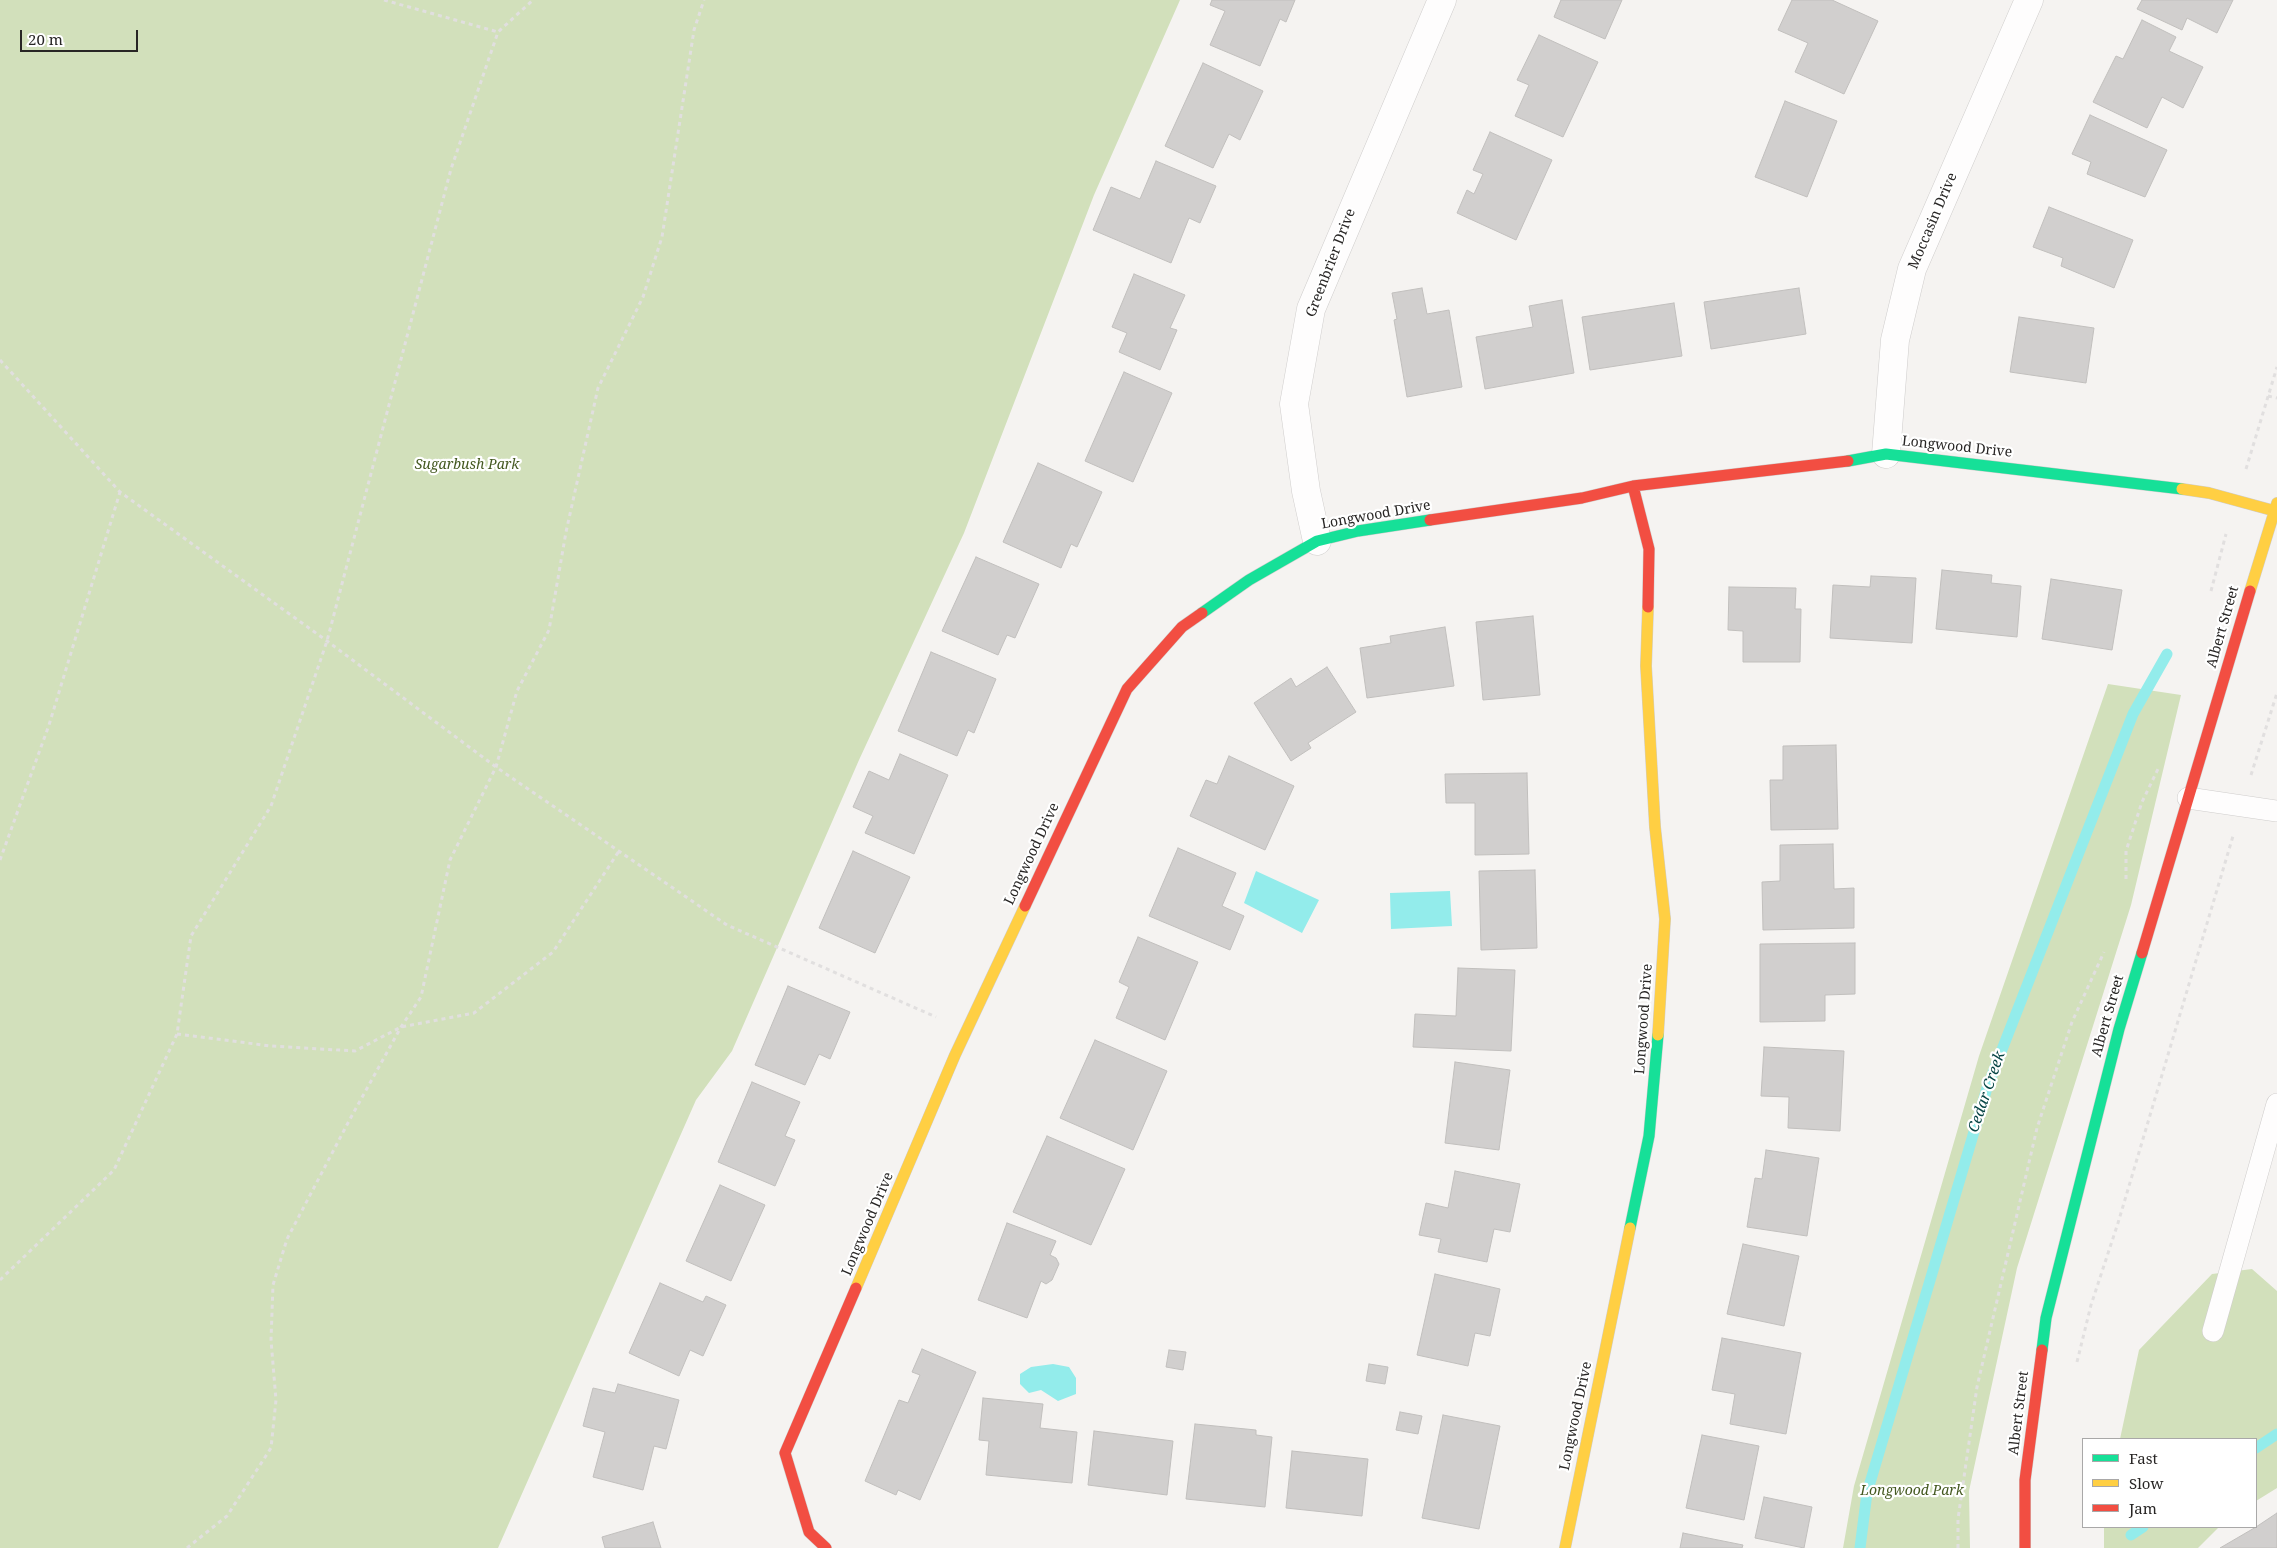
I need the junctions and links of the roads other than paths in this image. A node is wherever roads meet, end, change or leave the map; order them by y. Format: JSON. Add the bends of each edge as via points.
{"nodes":[{"id":1,"x":1442,"y":0,"type":"edge"},
{"id":2,"x":2029,"y":0,"type":"edge"},
{"id":3,"x":1886,"y":454,"type":"junction"},
{"id":4,"x":1633,"y":486,"type":"junction"},
{"id":5,"x":2276,"y":507,"type":"edge"},
{"id":6,"x":1317,"y":541,"type":"junction"},
{"id":7,"x":2188,"y":798,"type":"junction"},
{"id":8,"x":2277,"y":811,"type":"edge"},
{"id":9,"x":2277,"y":1104,"type":"edge"},
{"id":10,"x":2213,"y":1331,"type":"dead end"},
{"id":11,"x":826,"y":1548,"type":"edge"},
{"id":12,"x":1565,"y":1548,"type":"edge"},
{"id":13,"x":2025,"y":1548,"type":"edge"}],
"edges":[{"from":1,"to":6,"type":"street","name":"Greenbrier Drive","via":[[1311,309],[1294,404],[1306,491]]},
{"from":2,"to":3,"type":"street","name":"Moccasin Drive","via":[[1912,269],[1895,340]]},
{"from":3,"to":4,"type":"street","name":"Longwood Drive","via":[[1832,464]]},
{"from":3,"to":5,"type":"street","name":"Longwood Drive","via":[[2158,485]]},
{"from":4,"to":6,"type":"street","name":"Longwood Drive","via":[[1582,498],[1358,531]]},
{"from":4,"to":12,"type":"street","name":"Longwood Drive","via":[[1650,549],[1646,666],[1655,827],[1665,919],[1649,1136]]},
{"from":5,"to":7,"type":"street","name":"Albert Street"},
{"from":6,"to":11,"type":"street","name":"Longwood Drive","via":[[1249,580],[1182,627],[1126,689],[967,1028],[785,1453],[809,1532]]},
{"from":7,"to":8,"type":"lane"},
{"from":7,"to":13,"type":"street","name":"Albert Street","via":[[2119,1029],[2046,1318],[2025,1480]]},
{"from":9,"to":10,"type":"lane"}]}
